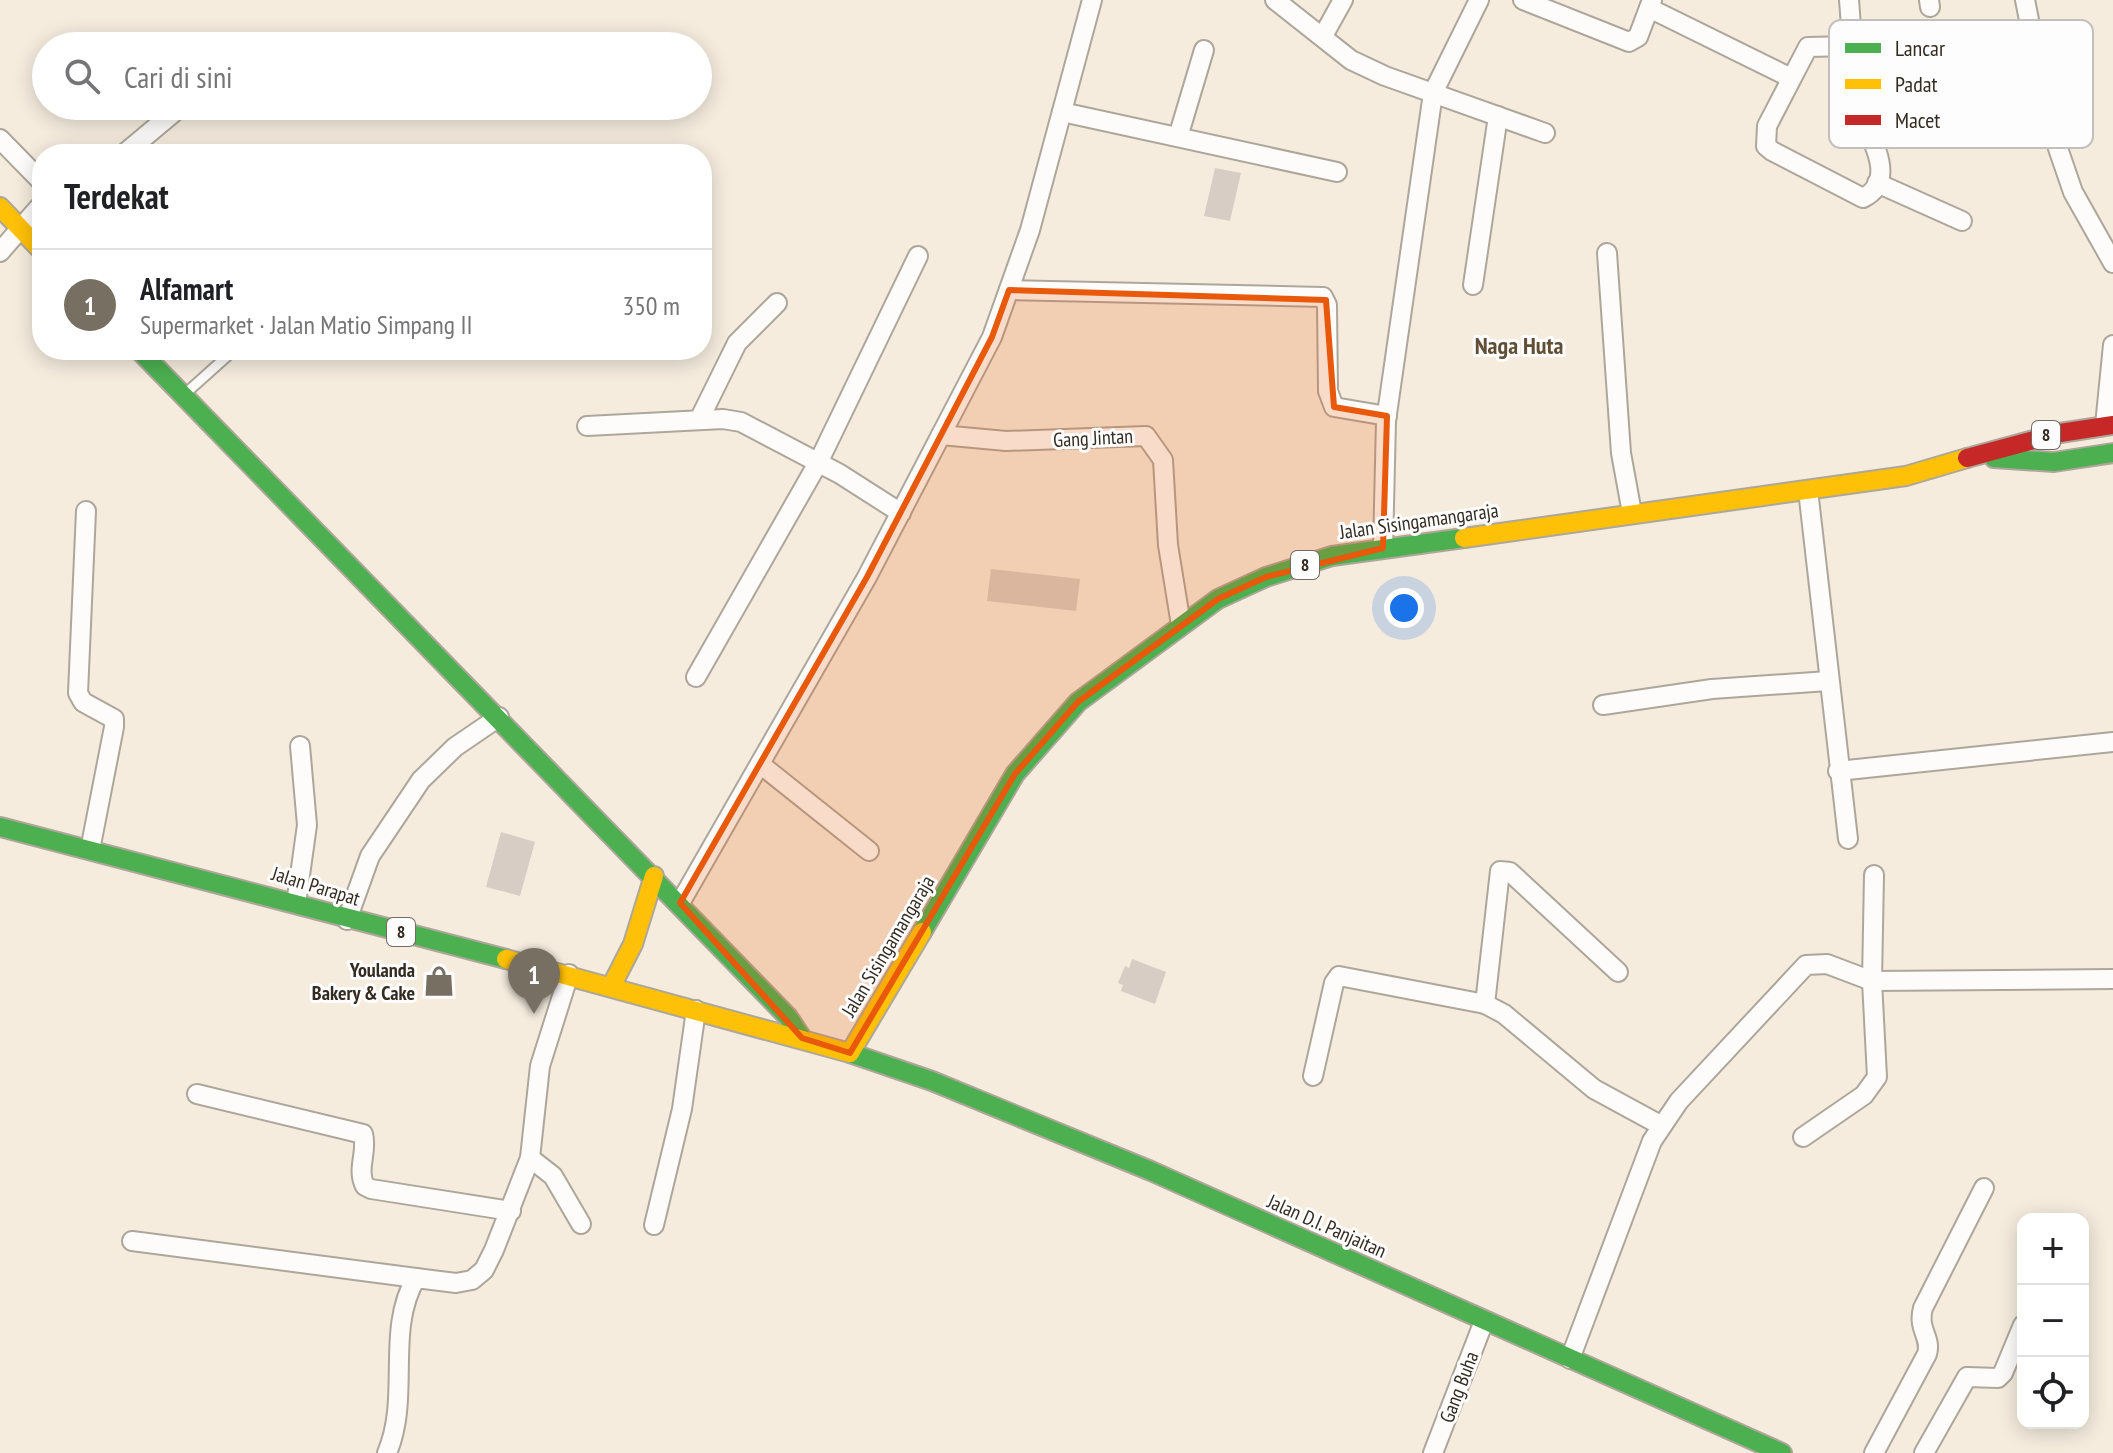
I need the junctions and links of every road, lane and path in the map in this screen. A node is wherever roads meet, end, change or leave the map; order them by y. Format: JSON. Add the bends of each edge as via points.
{"nodes":[{"id":1,"x":1092,"y":0,"type":"edge"},
{"id":2,"x":1275,"y":0,"type":"edge"},
{"id":3,"x":1343,"y":0,"type":"edge"},
{"id":4,"x":1479,"y":0,"type":"edge"},
{"id":5,"x":1526,"y":0,"type":"edge"},
{"id":6,"x":1849,"y":0,"type":"edge"},
{"id":7,"x":2025,"y":0,"type":"edge"},
{"id":8,"x":1651,"y":4,"type":"edge"},
{"id":9,"x":1850,"y":20,"type":"edge"},
{"id":10,"x":2029,"y":20,"type":"edge"},
{"id":11,"x":1323,"y":36,"type":"junction"},
{"id":12,"x":1829,"y":47,"type":"edge"},
{"id":13,"x":1204,"y":50,"type":"dead end"},
{"id":14,"x":1791,"y":78,"type":"junction"},
{"id":15,"x":1433,"y":93,"type":"junction"},
{"id":16,"x":1062,"y":112,"type":"junction"},
{"id":17,"x":1498,"y":116,"type":"junction"},
{"id":18,"x":165,"y":120,"type":"edge"},
{"id":19,"x":1545,"y":133,"type":"dead end"},
{"id":20,"x":1178,"y":137,"type":"junction"},
{"id":21,"x":0,"y":139,"type":"edge"},
{"id":22,"x":136,"y":144,"type":"edge"},
{"id":23,"x":1877,"y":148,"type":"edge"},
{"id":24,"x":2058,"y":148,"type":"edge"},
{"id":25,"x":32,"y":172,"type":"edge"},
{"id":26,"x":1337,"y":172,"type":"dead end"},
{"id":27,"x":1877,"y":183,"type":"junction"},
{"id":28,"x":0,"y":207,"type":"edge"},
{"id":29,"x":32,"y":214,"type":"edge"},
{"id":30,"x":1962,"y":221,"type":"dead end"},
{"id":31,"x":19,"y":227,"type":"junction"},
{"id":32,"x":32,"y":241,"type":"edge"},
{"id":33,"x":0,"y":252,"type":"edge"},
{"id":34,"x":1607,"y":253,"type":"dead end"},
{"id":35,"x":918,"y":256,"type":"dead end"},
{"id":36,"x":2113,"y":263,"type":"edge"},
{"id":37,"x":1473,"y":285,"type":"dead end"},
{"id":38,"x":1009,"y":290,"type":"junction"},
{"id":39,"x":777,"y":303,"type":"dead end"},
{"id":40,"x":2113,"y":345,"type":"edge"},
{"id":41,"x":149,"y":360,"type":"edge"},
{"id":42,"x":223,"y":360,"type":"edge"},
{"id":43,"x":183,"y":396,"type":"junction"},
{"id":44,"x":1387,"y":416,"type":"junction"},
{"id":45,"x":699,"y":420,"type":"junction"},
{"id":46,"x":2109,"y":425,"type":"edge"},
{"id":47,"x":587,"y":426,"type":"dead end"},
{"id":48,"x":941,"y":435,"type":"junction"},
{"id":49,"x":2113,"y":453,"type":"edge"},
{"id":50,"x":1982,"y":456,"type":"junction"},
{"id":51,"x":818,"y":463,"type":"junction"},
{"id":52,"x":1808,"y":490,"type":"junction"},
{"id":53,"x":86,"y":511,"type":"dead end"},
{"id":54,"x":901,"y":513,"type":"junction"},
{"id":55,"x":1632,"y":513,"type":"junction"},
{"id":56,"x":1383,"y":548,"type":"junction"},
{"id":57,"x":1181,"y":625,"type":"junction"},
{"id":58,"x":696,"y":677,"type":"dead end"},
{"id":59,"x":1828,"y":681,"type":"junction"},
{"id":60,"x":1603,"y":705,"type":"dead end"},
{"id":61,"x":499,"y":717,"type":"junction"},
{"id":62,"x":2113,"y":742,"type":"edge"},
{"id":63,"x":300,"y":746,"type":"dead end"},
{"id":64,"x":760,"y":764,"type":"junction"},
{"id":65,"x":1838,"y":771,"type":"junction"},
{"id":66,"x":0,"y":827,"type":"edge"},
{"id":67,"x":1848,"y":839,"type":"dead end"},
{"id":68,"x":90,"y":850,"type":"junction"},
{"id":69,"x":869,"y":851,"type":"dead end"},
{"id":70,"x":1874,"y":875,"type":"dead end"},
{"id":71,"x":654,"y":876,"type":"junction"},
{"id":72,"x":680,"y":903,"type":"junction"},
{"id":73,"x":296,"y":904,"type":"junction"},
{"id":74,"x":347,"y":920,"type":"junction"},
{"id":75,"x":1618,"y":972,"type":"dead end"},
{"id":76,"x":569,"y":974,"type":"junction"},
{"id":77,"x":2113,"y":979,"type":"edge"},
{"id":78,"x":1872,"y":981,"type":"junction"},
{"id":79,"x":612,"y":985,"type":"junction"},
{"id":80,"x":1485,"y":1004,"type":"junction"},
{"id":81,"x":696,"y":1010,"type":"junction"},
{"id":82,"x":802,"y":1038,"type":"junction"},
{"id":83,"x":850,"y":1053,"type":"junction"},
{"id":84,"x":1313,"y":1076,"type":"dead end"},
{"id":85,"x":197,"y":1094,"type":"dead end"},
{"id":86,"x":1662,"y":1126,"type":"junction"},
{"id":87,"x":1803,"y":1137,"type":"dead end"},
{"id":88,"x":530,"y":1158,"type":"junction"},
{"id":89,"x":1984,"y":1188,"type":"dead end"},
{"id":90,"x":511,"y":1211,"type":"junction"},
{"id":91,"x":581,"y":1224,"type":"dead end"},
{"id":92,"x":654,"y":1225,"type":"dead end"},
{"id":93,"x":132,"y":1241,"type":"dead end"},
{"id":94,"x":416,"y":1278,"type":"junction"},
{"id":95,"x":1484,"y":1321,"type":"junction"},
{"id":96,"x":2017,"y":1339,"type":"edge"},
{"id":97,"x":1570,"y":1359,"type":"junction"},
{"id":98,"x":1440,"y":1450,"type":"edge"},
{"id":99,"x":387,"y":1453,"type":"edge"},
{"id":100,"x":1782,"y":1453,"type":"edge"},
{"id":101,"x":1874,"y":1453,"type":"edge"},
{"id":102,"x":1924,"y":1453,"type":"edge"}],
"edges":[{"from":1,"to":16,"type":"street"},
{"from":2,"to":11,"type":"street"},
{"from":3,"to":11,"type":"street"},
{"from":4,"to":15,"type":"street"},
{"from":5,"to":8,"type":"street","via":[[1625,42],[1638,37]]},
{"from":6,"to":9,"type":"street"},
{"from":7,"to":10,"type":"street"},
{"from":8,"to":14,"type":"street"},
{"from":11,"to":15,"type":"street","via":[[1351,60]]},
{"from":12,"to":14,"type":"street","via":[[1808,47]]},
{"from":13,"to":20,"type":"street"},
{"from":14,"to":27,"type":"street","via":[[1767,126],[1766,146],[1858,198],[1868,196]]},
{"from":15,"to":17,"type":"street"},
{"from":15,"to":44,"type":"street"},
{"from":16,"to":20,"type":"street"},
{"from":16,"to":38,"type":"street"},
{"from":17,"to":19,"type":"street"},
{"from":17,"to":37,"type":"street"},
{"from":18,"to":22,"type":"street"},
{"from":20,"to":26,"type":"street"},
{"from":21,"to":25,"type":"street"},
{"from":23,"to":27,"type":"street"},
{"from":24,"to":36,"type":"street","via":[[2073,192]]},
{"from":27,"to":30,"type":"street"},
{"from":28,"to":31,"type":"main road"},
{"from":29,"to":31,"type":"street"},
{"from":31,"to":32,"type":"main road"},
{"from":31,"to":33,"type":"street"},
{"from":34,"to":55,"type":"street","via":[[1621,453]]},
{"from":35,"to":51,"type":"street"},
{"from":38,"to":44,"type":"street","via":[[1323,297],[1328,391],[1334,407]]},
{"from":38,"to":48,"type":"street","via":[[992,337]]},
{"from":39,"to":45,"type":"street","via":[[737,343]]},
{"from":40,"to":46,"type":"street"},
{"from":41,"to":43,"type":"main road"},
{"from":42,"to":43,"type":"lane"},
{"from":43,"to":61,"type":"main road"},
{"from":44,"to":56,"type":"street"},
{"from":45,"to":47,"type":"street"},
{"from":45,"to":51,"type":"street","via":[[741,422]]},
{"from":46,"to":50,"type":"main road","name":"Jalan Sisingamangaraja","number":"8","via":[[2011,443]]},
{"from":48,"to":54,"type":"street"},
{"from":48,"to":57,"type":"street","name":"Gang Jintan","via":[[1006,441],[1146,436],[1163,460],[1168,545]]},
{"from":49,"to":50,"type":"main road","name":"Jalan Sisingamangaraja","number":"8","via":[[2013,463]]},
{"from":50,"to":52,"type":"main road","name":"Jalan Sisingamangaraja","number":"8","via":[[1906,476]]},
{"from":51,"to":54,"type":"street"},
{"from":51,"to":58,"type":"street"},
{"from":52,"to":55,"type":"main road","name":"Jalan Sisingamangaraja","number":"8"},
{"from":52,"to":59,"type":"street"},
{"from":53,"to":68,"type":"street","via":[[78,693],[83,702],[114,719]]},
{"from":54,"to":64,"type":"street"},
{"from":55,"to":56,"type":"main road","name":"Jalan Sisingamangaraja","number":"8"},
{"from":56,"to":57,"type":"main road","name":"Jalan Sisingamangaraja","number":"8","via":[[1332,556],[1266,577],[1218,599]]},
{"from":57,"to":83,"type":"main road","name":"Jalan Sisingamangaraja","number":"8","via":[[1078,702],[1015,774]]},
{"from":59,"to":60,"type":"street","via":[[1712,689]]},
{"from":59,"to":65,"type":"street"},
{"from":61,"to":71,"type":"main road"},
{"from":61,"to":74,"type":"street","via":[[455,747],[421,780],[370,856]]},
{"from":62,"to":65,"type":"street"},
{"from":63,"to":73,"type":"street","via":[[307,825]]},
{"from":64,"to":69,"type":"street"},
{"from":64,"to":72,"type":"street"},
{"from":65,"to":67,"type":"street"},
{"from":66,"to":68,"type":"main road","name":"Jalan Parapat","number":"8"},
{"from":68,"to":73,"type":"main road","name":"Jalan Parapat","number":"8"},
{"from":70,"to":78,"type":"street"},
{"from":71,"to":72,"type":"main road"},
{"from":71,"to":79,"type":"main road","via":[[633,944]]},
{"from":72,"to":82,"type":"main road"},
{"from":73,"to":74,"type":"main road","name":"Jalan Parapat","number":"8"},
{"from":74,"to":76,"type":"main road","name":"Jalan Parapat","number":"8"},
{"from":75,"to":80,"type":"street","via":[[1504,869],[1499,875]]},
{"from":76,"to":79,"type":"main road","name":"Jalan Parapat","number":"8"},
{"from":76,"to":88,"type":"street","via":[[540,1066]]},
{"from":77,"to":78,"type":"street"},
{"from":78,"to":86,"type":"street","via":[[1827,964],[1806,965]]},
{"from":78,"to":87,"type":"street","via":[[1879,1066],[1873,1086]]},
{"from":79,"to":81,"type":"main road","name":"Jalan Parapat","number":"8"},
{"from":80,"to":84,"type":"street","via":[[1339,976]]},
{"from":80,"to":86,"type":"street","via":[[1594,1089]]},
{"from":81,"to":82,"type":"main road","name":"Jalan Parapat","number":"8"},
{"from":81,"to":92,"type":"street","via":[[682,1109]]},
{"from":82,"to":83,"type":"main road","name":"Jalan Parapat","number":"8"},
{"from":83,"to":95,"type":"main road","name":"Jalan D.I. Panjaitan","via":[[1151,1171]]},
{"from":85,"to":90,"type":"street","via":[[363,1134],[360,1176],[371,1189]]},
{"from":86,"to":97,"type":"street"},
{"from":88,"to":90,"type":"street"},
{"from":88,"to":91,"type":"street","via":[[553,1176]]},
{"from":89,"to":101,"type":"street","via":[[1923,1308],[1920,1326],[1927,1354]]},
{"from":90,"to":94,"type":"street","via":[[484,1270],[472,1280]]},
{"from":93,"to":94,"type":"street"},
{"from":94,"to":99,"type":"street","via":[[402,1318],[397,1415]]},
{"from":95,"to":97,"type":"main road","name":"Jalan D.I. Panjaitan"},
{"from":95,"to":98,"type":"street","name":"Gang Buha"},
{"from":96,"to":102,"type":"street","via":[[1998,1378],[1967,1377]]},
{"from":97,"to":100,"type":"main road","name":"Jalan D.I. Panjaitan"}]}
